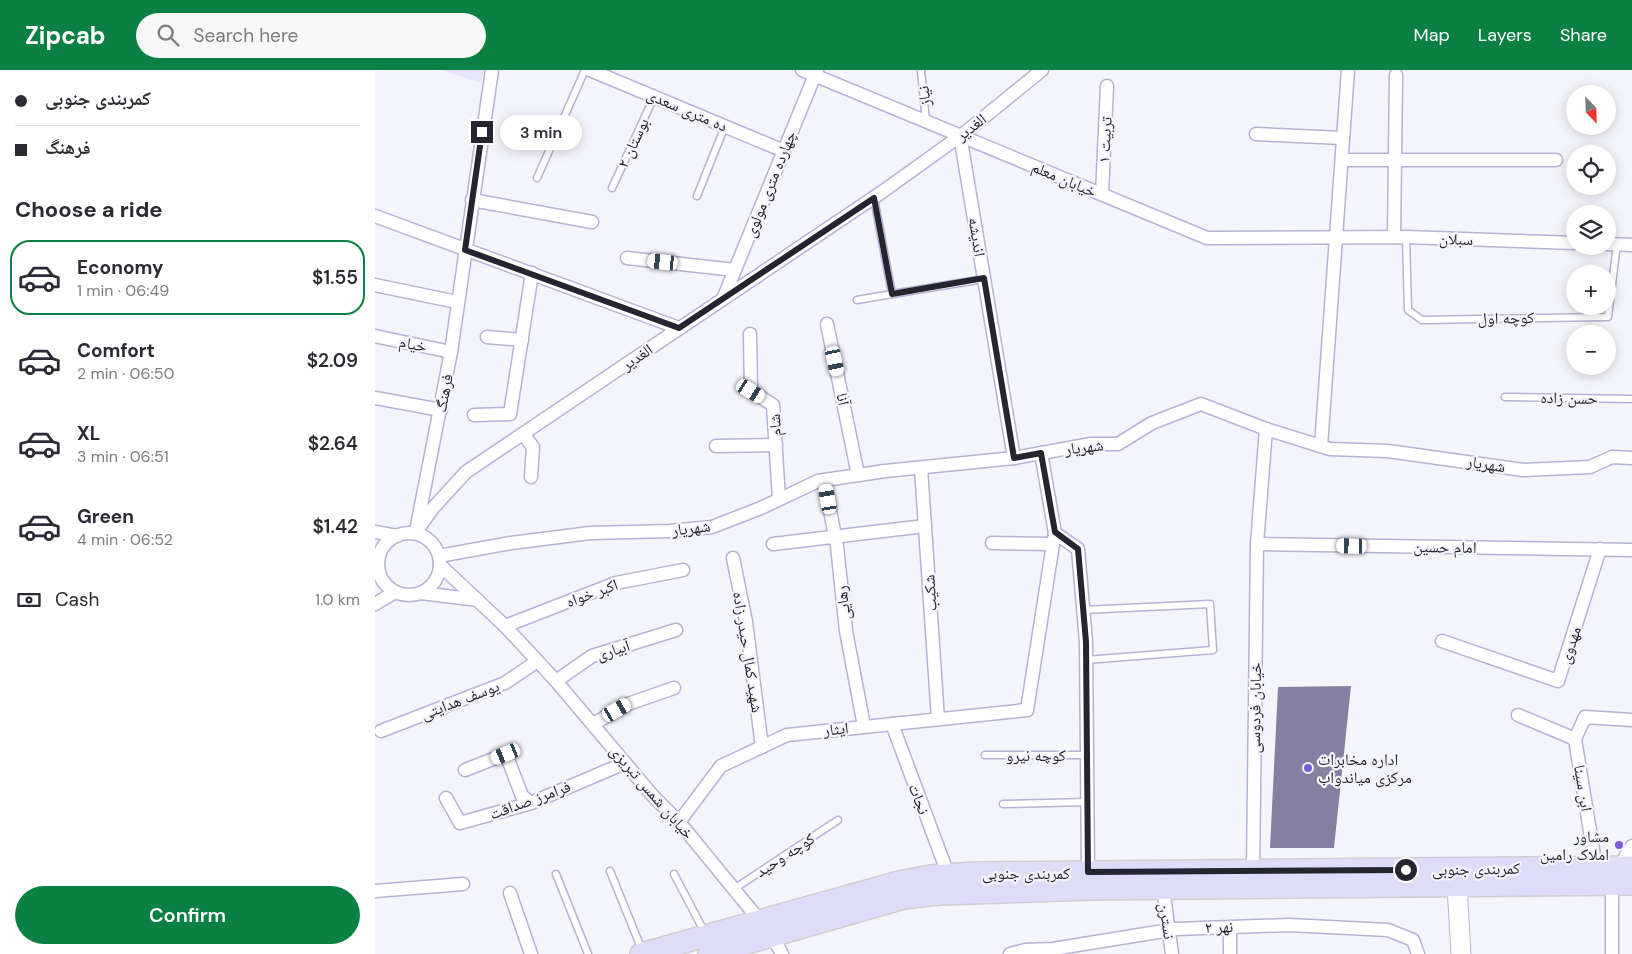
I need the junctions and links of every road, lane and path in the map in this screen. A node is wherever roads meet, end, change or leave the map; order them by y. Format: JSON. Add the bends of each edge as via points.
{"nodes":[{"id":1,"x":492,"y":70,"type":"edge"},
{"id":2,"x":585,"y":70,"type":"edge"},
{"id":3,"x":590,"y":70,"type":"edge"},
{"id":4,"x":802,"y":70,"type":"edge"},
{"id":5,"x":921,"y":70,"type":"edge"},
{"id":6,"x":1348,"y":70,"type":"edge"},
{"id":7,"x":1040,"y":71,"type":"edge"},
{"id":8,"x":816,"y":73,"type":"edge"},
{"id":9,"x":1396,"y":75,"type":"dead end"},
{"id":10,"x":1107,"y":86,"type":"dead end"},
{"id":11,"x":654,"y":97,"type":"junction"},
{"id":12,"x":926,"y":121,"type":"junction"},
{"id":13,"x":725,"y":126,"type":"junction"},
{"id":14,"x":1256,"y":134,"type":"dead end"},
{"id":15,"x":960,"y":135,"type":"junction"},
{"id":16,"x":1343,"y":138,"type":"junction"},
{"id":17,"x":784,"y":151,"type":"junction"},
{"id":18,"x":1395,"y":158,"type":"junction"},
{"id":19,"x":1342,"y":160,"type":"junction"},
{"id":20,"x":1556,"y":160,"type":"dead end"},
{"id":21,"x":537,"y":178,"type":"dead end"},
{"id":22,"x":612,"y":188,"type":"dead end"},
{"id":23,"x":1102,"y":194,"type":"junction"},
{"id":24,"x":697,"y":196,"type":"dead end"},
{"id":25,"x":874,"y":198,"type":"junction"},
{"id":26,"x":472,"y":200,"type":"junction"},
{"id":27,"x":375,"y":216,"type":"edge"},
{"id":28,"x":592,"y":222,"type":"dead end"},
{"id":29,"x":1336,"y":236,"type":"junction"},
{"id":30,"x":1400,"y":237,"type":"junction"},
{"id":31,"x":1566,"y":243,"type":"edge"},
{"id":32,"x":1616,"y":244,"type":"edge"},
{"id":33,"x":1632,"y":245,"type":"edge"},
{"id":34,"x":465,"y":250,"type":"junction"},
{"id":35,"x":1612,"y":255,"type":"edge"},
{"id":36,"x":627,"y":258,"type":"dead end"},
{"id":37,"x":735,"y":270,"type":"junction"},
{"id":38,"x":532,"y":274,"type":"junction"},
{"id":39,"x":984,"y":278,"type":"junction"},
{"id":40,"x":375,"y":285,"type":"edge"},
{"id":41,"x":892,"y":294,"type":"junction"},
{"id":42,"x":723,"y":298,"type":"junction"},
{"id":43,"x":857,"y":300,"type":"dead end"},
{"id":44,"x":457,"y":302,"type":"junction"},
{"id":45,"x":827,"y":324,"type":"dead end"},
{"id":46,"x":679,"y":328,"type":"junction"},
{"id":47,"x":750,"y":334,"type":"dead end"},
{"id":48,"x":375,"y":336,"type":"edge"},
{"id":49,"x":487,"y":337,"type":"dead end"},
{"id":50,"x":522,"y":340,"type":"junction"},
{"id":51,"x":451,"y":352,"type":"junction"},
{"id":52,"x":1505,"y":397,"type":"dead end"},
{"id":53,"x":375,"y":398,"type":"edge"},
{"id":54,"x":1632,"y":399,"type":"edge"},
{"id":55,"x":441,"y":410,"type":"junction"},
{"id":56,"x":474,"y":415,"type":"dead end"},
{"id":57,"x":1266,"y":429,"type":"junction"},
{"id":58,"x":523,"y":434,"type":"junction"},
{"id":59,"x":776,"y":445,"type":"junction"},
{"id":60,"x":716,"y":446,"type":"dead end"},
{"id":61,"x":1321,"y":446,"type":"junction"},
{"id":62,"x":1041,"y":453,"type":"junction"},
{"id":63,"x":1014,"y":458,"type":"junction"},
{"id":64,"x":1632,"y":458,"type":"edge"},
{"id":65,"x":921,"y":468,"type":"junction"},
{"id":66,"x":858,"y":475,"type":"junction"},
{"id":67,"x":531,"y":477,"type":"dead end"},
{"id":68,"x":824,"y":480,"type":"junction"},
{"id":69,"x":779,"y":499,"type":"junction"},
{"id":70,"x":925,"y":526,"type":"junction"},
{"id":71,"x":375,"y":532,"type":"edge"},
{"id":72,"x":415,"y":534,"type":"junction"},
{"id":73,"x":397,"y":536,"type":"junction"},
{"id":74,"x":835,"y":537,"type":"junction"},
{"id":75,"x":1054,"y":538,"type":"junction"},
{"id":76,"x":992,"y":543,"type":"dead end"},
{"id":77,"x":773,"y":544,"type":"dead end"},
{"id":78,"x":1257,"y":544,"type":"junction"},
{"id":79,"x":1600,"y":549,"type":"junction"},
{"id":80,"x":1632,"y":550,"type":"edge"},
{"id":81,"x":733,"y":558,"type":"dead end"},
{"id":82,"x":439,"y":561,"type":"junction"},
{"id":83,"x":683,"y":570,"type":"dead end"},
{"id":84,"x":375,"y":580,"type":"edge"},
{"id":85,"x":391,"y":590,"type":"junction"},
{"id":86,"x":421,"y":593,"type":"junction"},
{"id":87,"x":478,"y":600,"type":"junction"},
{"id":88,"x":375,"y":604,"type":"edge"},
{"id":89,"x":1083,"y":610,"type":"junction"},
{"id":90,"x":505,"y":626,"type":"junction"},
{"id":91,"x":677,"y":630,"type":"dead end"},
{"id":92,"x":1442,"y":641,"type":"dead end"},
{"id":93,"x":1086,"y":660,"type":"junction"},
{"id":94,"x":536,"y":662,"type":"junction"},
{"id":95,"x":556,"y":681,"type":"junction"},
{"id":96,"x":674,"y":688,"type":"dead end"},
{"id":97,"x":1518,"y":715,"type":"dead end"},
{"id":98,"x":938,"y":719,"type":"junction"},
{"id":99,"x":1632,"y":720,"type":"edge"},
{"id":100,"x":593,"y":724,"type":"junction"},
{"id":101,"x":892,"y":724,"type":"junction"},
{"id":102,"x":864,"y":726,"type":"junction"},
{"id":103,"x":381,"y":731,"type":"dead end"},
{"id":104,"x":1575,"y":739,"type":"junction"},
{"id":105,"x":762,"y":746,"type":"junction"},
{"id":106,"x":985,"y":755,"type":"dead end"},
{"id":107,"x":1087,"y":755,"type":"junction"},
{"id":108,"x":625,"y":763,"type":"junction"},
{"id":109,"x":465,"y":770,"type":"dead end"},
{"id":110,"x":446,"y":798,"type":"dead end"},
{"id":111,"x":1088,"y":802,"type":"junction"},
{"id":112,"x":531,"y":803,"type":"junction"},
{"id":113,"x":1003,"y":804,"type":"dead end"},
{"id":114,"x":839,"y":820,"type":"dead end"},
{"id":115,"x":679,"y":822,"type":"junction"},
{"id":116,"x":1632,"y":846,"type":"edge"},
{"id":117,"x":1596,"y":868,"type":"junction"},
{"id":118,"x":610,"y":871,"type":"dead end"},
{"id":119,"x":1253,"y":871,"type":"junction"},
{"id":120,"x":1088,"y":872,"type":"junction"},
{"id":121,"x":556,"y":874,"type":"dead end"},
{"id":122,"x":674,"y":874,"type":"dead end"},
{"id":123,"x":948,"y":874,"type":"junction"},
{"id":124,"x":1624,"y":876,"type":"edge"},
{"id":125,"x":1457,"y":878,"type":"junction"},
{"id":126,"x":463,"y":884,"type":"dead end"},
{"id":127,"x":1163,"y":888,"type":"junction"},
{"id":128,"x":733,"y":890,"type":"junction"},
{"id":129,"x":375,"y":891,"type":"edge"},
{"id":130,"x":510,"y":893,"type":"dead end"},
{"id":131,"x":1230,"y":927,"type":"junction"},
{"id":132,"x":1168,"y":930,"type":"junction"},
{"id":133,"x":771,"y":937,"type":"edge"},
{"id":134,"x":708,"y":945,"type":"edge"},
{"id":135,"x":531,"y":954,"type":"edge"},
{"id":136,"x":588,"y":954,"type":"edge"},
{"id":137,"x":642,"y":954,"type":"edge"},
{"id":138,"x":1010,"y":954,"type":"edge"},
{"id":139,"x":1172,"y":954,"type":"edge"},
{"id":140,"x":1230,"y":954,"type":"edge"},
{"id":141,"x":1417,"y":954,"type":"edge"},
{"id":142,"x":1461,"y":954,"type":"edge"},
{"id":143,"x":1611,"y":954,"type":"edge"}],
"edges":[{"from":1,"to":26,"type":"street","name":"فرهنگ"},
{"from":2,"to":21,"type":"lane"},
{"from":3,"to":11,"type":"street","name":"ده متری سعدی"},
{"from":4,"to":8,"type":"street","name":"خیابان معلم"},
{"from":5,"to":12,"type":"lane","name":"نیاز"},
{"from":6,"to":16,"type":"street"},
{"from":7,"to":15,"type":"street","name":"الغدیر"},
{"from":8,"to":12,"type":"street","name":"خیابان معلم"},
{"from":8,"to":17,"type":"street","name":"چهارده متری مولوی"},
{"from":9,"to":18,"type":"street"},
{"from":10,"to":23,"type":"street","name":"تربیت ۱"},
{"from":11,"to":13,"type":"street","name":"ده متری سعدی"},
{"from":11,"to":22,"type":"lane","name":"بوستان ۲"},
{"from":12,"to":15,"type":"street","name":"خیابان معلم"},
{"from":13,"to":17,"type":"street","name":"ده متری سعدی"},
{"from":13,"to":24,"type":"lane"},
{"from":14,"to":16,"type":"street"},
{"from":15,"to":23,"type":"street","name":"خیابان معلم"},
{"from":15,"to":25,"type":"street","name":"الغدیر"},
{"from":15,"to":39,"type":"street","name":"اندیشه"},
{"from":16,"to":19,"type":"street"},
{"from":17,"to":37,"type":"street","name":"چهارده متری مولوی"},
{"from":18,"to":19,"type":"street"},
{"from":18,"to":20,"type":"street"},
{"from":18,"to":30,"type":"street"},
{"from":19,"to":29,"type":"street"},
{"from":23,"to":29,"type":"street","name":"خیابان معلم","via":[[1207,238]]},
{"from":25,"to":41,"type":"lane"},
{"from":25,"to":42,"type":"street","name":"الغدیر"},
{"from":26,"to":28,"type":"street"},
{"from":26,"to":34,"type":"street","name":"فرهنگ"},
{"from":27,"to":34,"type":"street"},
{"from":29,"to":30,"type":"street","name":"سبلان"},
{"from":29,"to":61,"type":"street"},
{"from":30,"to":31,"type":"street","name":"سبلان"},
{"from":30,"to":35,"type":"lane","name":"کوچه اول","via":[[1408,310],[1422,320],[1608,317]]},
{"from":32,"to":33,"type":"street"},
{"from":34,"to":38,"type":"street"},
{"from":34,"to":44,"type":"street","name":"فرهنگ"},
{"from":36,"to":37,"type":"street"},
{"from":37,"to":42,"type":"street","name":"چهارده متری مولوی"},
{"from":38,"to":46,"type":"street"},
{"from":38,"to":50,"type":"street"},
{"from":39,"to":41,"type":"lane"},
{"from":39,"to":63,"type":"street","name":"اندیشه"},
{"from":40,"to":44,"type":"street"},
{"from":41,"to":43,"type":"lane"},
{"from":42,"to":46,"type":"street","name":"الغدیر"},
{"from":44,"to":51,"type":"street","name":"فرهنگ"},
{"from":45,"to":66,"type":"street","name":"آنا"},
{"from":46,"to":58,"type":"street","name":"الغدیر"},
{"from":47,"to":59,"type":"street","name":"شام","via":[[751,391],[773,405]]},
{"from":48,"to":51,"type":"street","name":"خیام"},
{"from":49,"to":50,"type":"street"},
{"from":50,"to":56,"type":"street","via":[[510,414]]},
{"from":51,"to":55,"type":"street","name":"فرهنگ"},
{"from":52,"to":54,"type":"lane","name":"حسن زاده"},
{"from":53,"to":55,"type":"street"},
{"from":55,"to":72,"type":"street","name":"فرهنگ"},
{"from":57,"to":61,"type":"street","name":"شهریار"},
{"from":57,"to":62,"type":"street","name":"شهریار","via":[[1201,404],[1152,423],[1118,444],[1091,444]]},
{"from":57,"to":78,"type":"street","name":"خیابان فردوسی"},
{"from":58,"to":67,"type":"street","via":[[533,447]]},
{"from":58,"to":72,"type":"street","name":"الغدیر","via":[[466,472],[433,508]]},
{"from":59,"to":60,"type":"street"},
{"from":59,"to":69,"type":"street","name":"شام"},
{"from":61,"to":64,"type":"street","name":"شهریار","via":[[1389,451],[1523,470],[1590,467],[1612,457]]},
{"from":62,"to":63,"type":"street","name":"شهریار"},
{"from":62,"to":75,"type":"street"},
{"from":63,"to":65,"type":"street","name":"شهریار"},
{"from":65,"to":66,"type":"street","name":"شهریار"},
{"from":65,"to":70,"type":"street","name":"شکیب"},
{"from":66,"to":68,"type":"street","name":"شهریار"},
{"from":68,"to":69,"type":"street","name":"شهریار"},
{"from":68,"to":74,"type":"street","name":"رهایی"},
{"from":69,"to":82,"type":"street","name":"شهریار","via":[[712,526],[670,531],[590,533],[511,543]]},
{"from":70,"to":74,"type":"street"},
{"from":70,"to":98,"type":"street","name":"شکیب"},
{"from":71,"to":73,"type":"street"},
{"from":72,"to":73,"type":"street"},
{"from":72,"to":82,"type":"street","via":[[430,542]]},
{"from":73,"to":85,"type":"street","via":[[389,540],[379,555],[379,572]]},
{"from":74,"to":77,"type":"street"},
{"from":74,"to":102,"type":"street","name":"رهایی"},
{"from":75,"to":76,"type":"street"},
{"from":75,"to":89,"type":"street","via":[[1078,549]]},
{"from":75,"to":98,"type":"street","name":"ایثار","via":[[1027,710]]},
{"from":78,"to":79,"type":"street","name":"امام حسین"},
{"from":78,"to":119,"type":"street","name":"خیابان فردوسی"},
{"from":79,"to":80,"type":"street","name":"امام حسین"},
{"from":79,"to":92,"type":"street","name":"مهدوی","via":[[1558,681]]},
{"from":81,"to":105,"type":"street","name":"شهید کمال حیدر زاده","via":[[746,622]]},
{"from":82,"to":86,"type":"street","via":[[435,582]]},
{"from":82,"to":87,"type":"street","name":"خیابان شمس تبریزی"},
{"from":83,"to":90,"type":"street","name":"اکبر خواه","via":[[616,583]]},
{"from":84,"to":85,"type":"street"},
{"from":85,"to":86,"type":"street","via":[[412,596]]},
{"from":85,"to":88,"type":"street"},
{"from":86,"to":87,"type":"street"},
{"from":87,"to":90,"type":"street","name":"خیابان شمس تبریزی"},
{"from":89,"to":93,"type":"street"},
{"from":89,"to":93,"type":"lane","via":[[1210,604],[1213,650]]},
{"from":90,"to":94,"type":"street","name":"خیابان شمس تبریزی"},
{"from":91,"to":95,"type":"street","name":"آبیاری","via":[[592,656]]},
{"from":93,"to":107,"type":"street"},
{"from":94,"to":95,"type":"street","name":"خیابان شمس تبریزی"},
{"from":94,"to":103,"type":"street","name":"یوسف هدایتی","via":[[505,683]]},
{"from":95,"to":100,"type":"street","name":"خیابان شمس تبریزی"},
{"from":96,"to":100,"type":"street","via":[[628,704]]},
{"from":97,"to":104,"type":"street"},
{"from":98,"to":101,"type":"street","name":"ایثار"},
{"from":99,"to":104,"type":"street","via":[[1585,717]]},
{"from":100,"to":108,"type":"street","name":"خیابان شمس تبریزی"},
{"from":101,"to":102,"type":"street","name":"ایثار"},
{"from":101,"to":123,"type":"street","name":"نجات"},
{"from":102,"to":105,"type":"street","name":"ایثار","via":[[787,734]]},
{"from":104,"to":117,"type":"street","name":"ابن سینا"},
{"from":105,"to":115,"type":"street","name":"ایثار","via":[[721,766]]},
{"from":106,"to":107,"type":"lane","name":"کوچه نیرو"},
{"from":107,"to":111,"type":"street"},
{"from":108,"to":112,"type":"street","name":"فرامرز صداقت"},
{"from":108,"to":115,"type":"street","name":"خیابان شمس تبریزی"},
{"from":109,"to":112,"type":"street","via":[[506,754],[522,796]]},
{"from":110,"to":112,"type":"street","name":"فرامرز صداقت","via":[[460,823]]},
{"from":111,"to":113,"type":"lane"},
{"from":111,"to":120,"type":"street"},
{"from":114,"to":128,"type":"lane","name":"کوچه وحید"},
{"from":115,"to":128,"type":"street","name":"خیابان شمس تبریزی"},
{"from":116,"to":124,"type":"street"},
{"from":117,"to":124,"type":"main road","name":"کمربندی جنوبی"},
{"from":117,"to":125,"type":"main road","name":"کمربندی جنوبی"},
{"from":118,"to":137,"type":"lane"},
{"from":119,"to":120,"type":"main road","name":"کمربندی جنوبی"},
{"from":119,"to":125,"type":"main road","name":"کمربندی جنوبی"},
{"from":120,"to":123,"type":"main road","name":"کمربندی جنوبی"},
{"from":121,"to":136,"type":"lane"},
{"from":122,"to":134,"type":"lane"},
{"from":123,"to":133,"type":"main road","name":"کمربندی جنوبی","via":[[899,882]]},
{"from":124,"to":125,"type":"main road","name":"کمربندی جنوبی"},
{"from":124,"to":143,"type":"street"},
{"from":125,"to":127,"type":"main road","name":"کمربندی جنوبی"},
{"from":125,"to":142,"type":"main road"},
{"from":126,"to":129,"type":"street"},
{"from":127,"to":132,"type":"street","name":"نسترن"},
{"from":127,"to":133,"type":"main road","name":"کمربندی جنوبی","via":[[984,890],[904,898]]},
{"from":128,"to":133,"type":"street","name":"خیابان شمس تبریزی"},
{"from":130,"to":135,"type":"street"},
{"from":131,"to":132,"type":"street","name":"نهر ۲"},
{"from":131,"to":140,"type":"street"},
{"from":131,"to":141,"type":"street","name":"نهر ۲","via":[[1289,925],[1389,930],[1413,940]]},
{"from":132,"to":138,"type":"street","name":"نهر ۲"},
{"from":132,"to":139,"type":"street","name":"نسترن"},
{"from":133,"to":134,"type":"main road","name":"کمربندی جنوبی"},
{"from":134,"to":137,"type":"main road","name":"کمربندی جنوبی"}]}
